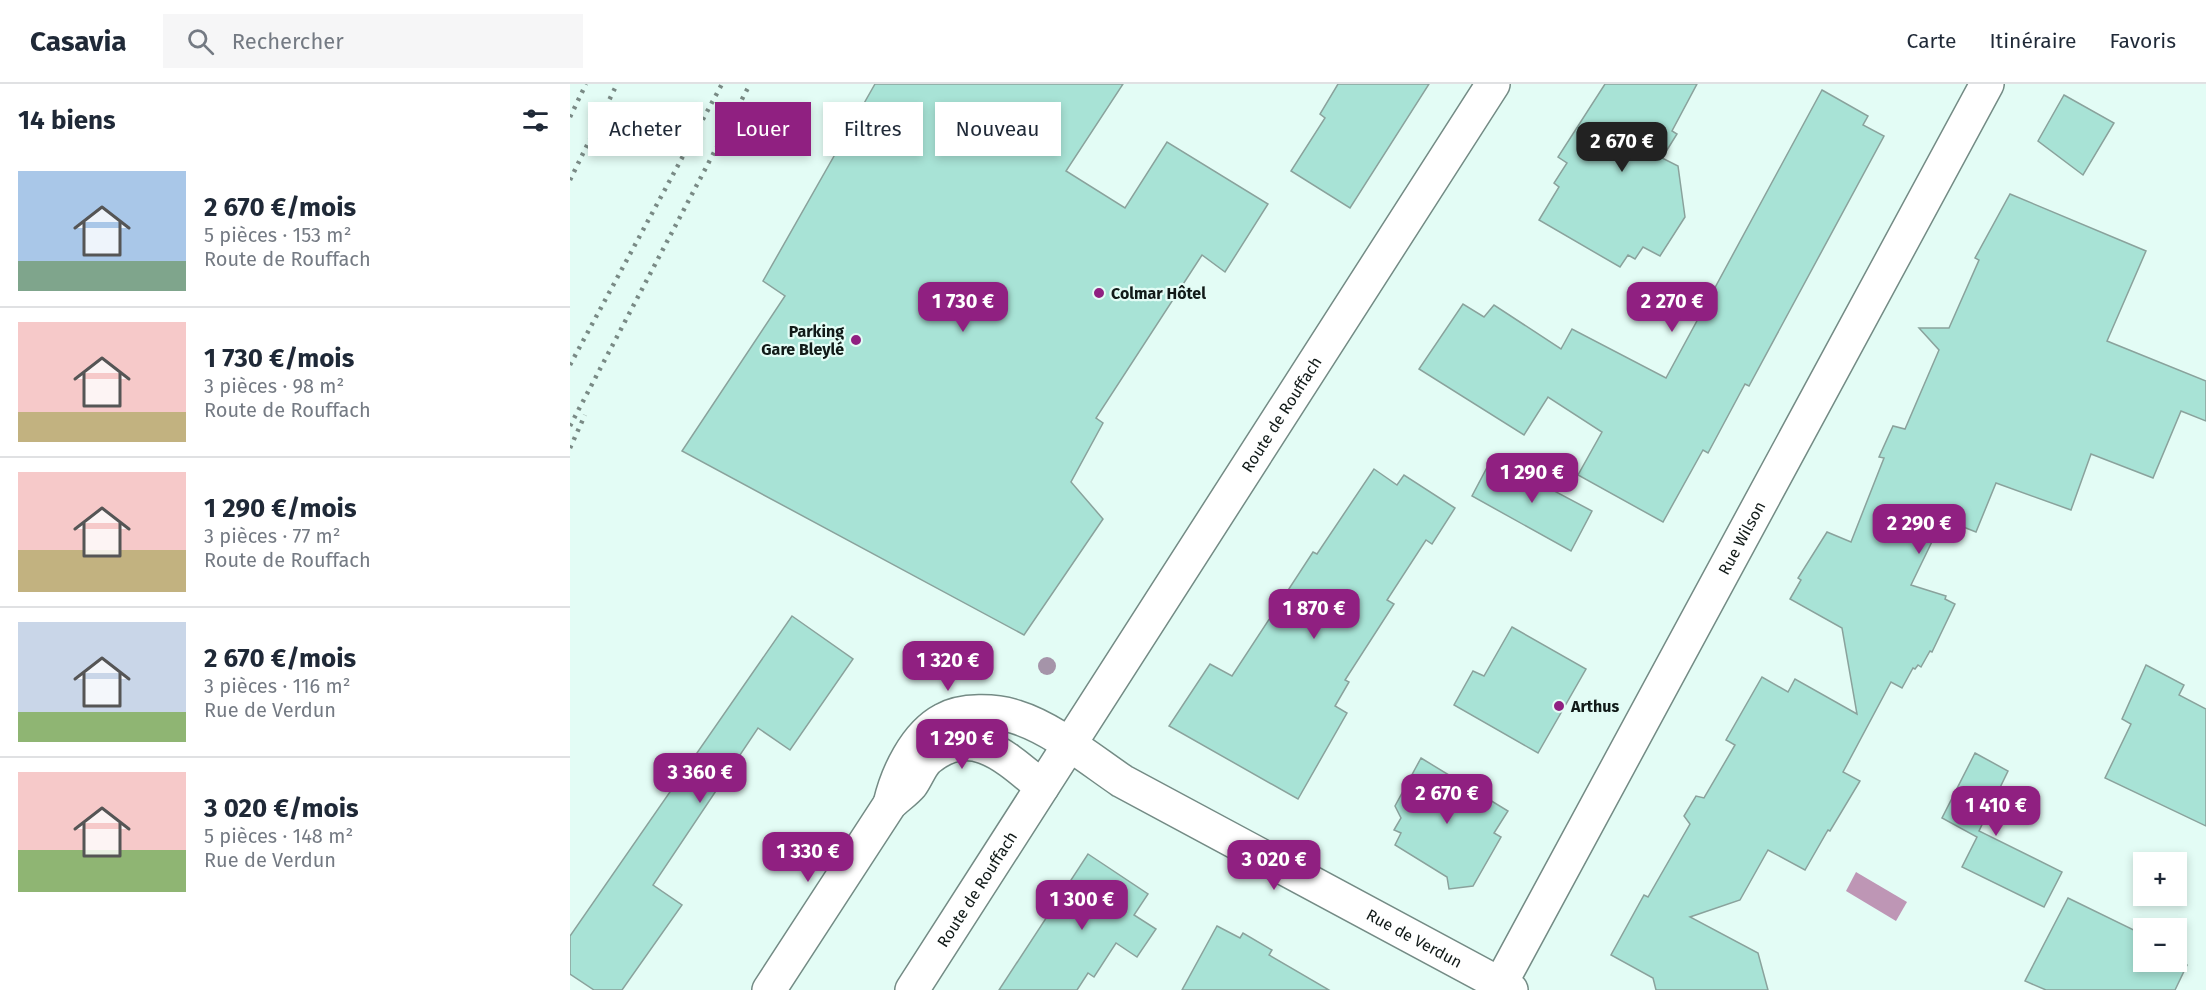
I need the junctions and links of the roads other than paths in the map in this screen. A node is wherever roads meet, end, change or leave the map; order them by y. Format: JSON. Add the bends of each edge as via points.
{"nodes":[{"id":1,"x":1493,"y":84,"type":"edge"},
{"id":2,"x":1988,"y":84,"type":"edge"},
{"id":3,"x":964,"y":729,"type":"junction"},
{"id":4,"x":1068,"y":744,"type":"junction"},
{"id":5,"x":1042,"y":787,"type":"junction"},
{"id":6,"x":1503,"y":988,"type":"edge"},
{"id":7,"x":769,"y":990,"type":"edge"},
{"id":8,"x":912,"y":990,"type":"edge"}],
"edges":[{"from":1,"to":4,"type":"street","name":"Route de Rouffach"},
{"from":2,"to":6,"type":"street","name":"Rue Wilson"},
{"from":3,"to":4,"type":"street","via":[[986,712],[1018,717]]},
{"from":3,"to":5,"type":"street"},
{"from":3,"to":7,"type":"street","via":[[927,759],[910,785],[890,804]]},
{"from":4,"to":5,"type":"street","name":"Route de Rouffach"},
{"from":4,"to":6,"type":"street","name":"Rue de Verdun","via":[[1122,781]]},
{"from":5,"to":8,"type":"street","name":"Route de Rouffach"}]}
